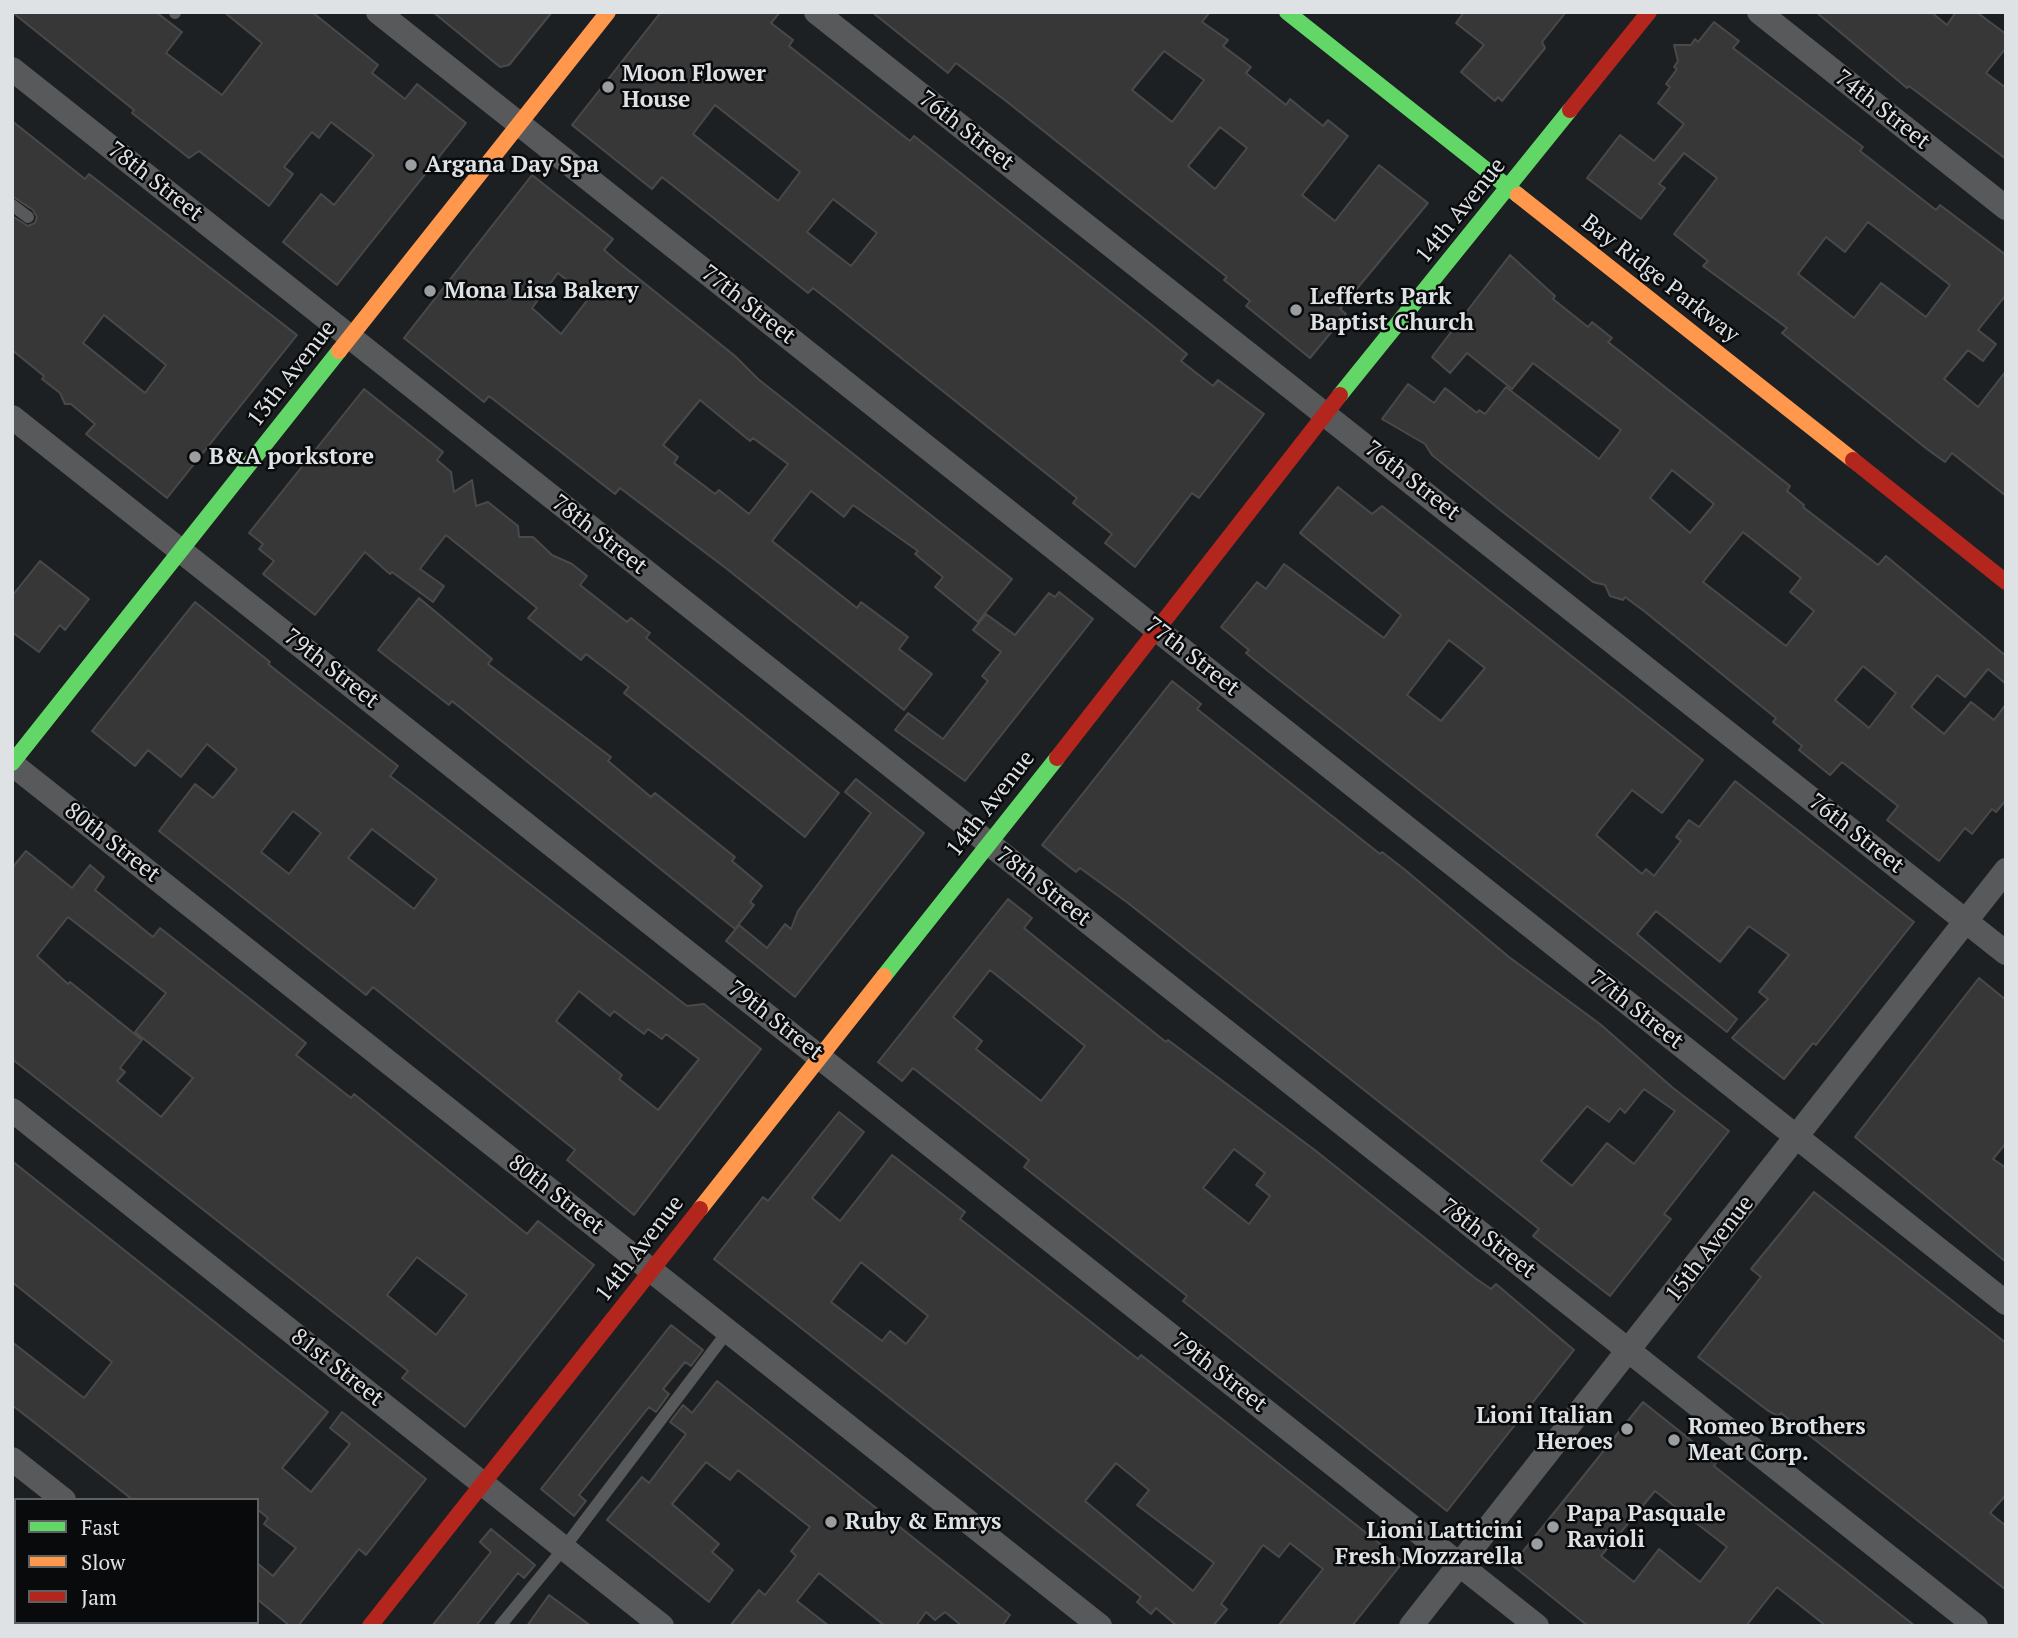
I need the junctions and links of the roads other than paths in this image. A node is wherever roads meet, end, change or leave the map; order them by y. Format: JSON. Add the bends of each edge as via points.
{"nodes":[{"id":1,"x":378,"y":12,"type":"edge"},
{"id":2,"x":608,"y":12,"type":"edge"},
{"id":3,"x":816,"y":12,"type":"edge"},
{"id":4,"x":1287,"y":12,"type":"edge"},
{"id":5,"x":1649,"y":12,"type":"edge"},
{"id":6,"x":1759,"y":12,"type":"edge"},
{"id":7,"x":12,"y":69,"type":"edge"},
{"id":8,"x":519,"y":124,"type":"junction"},
{"id":9,"x":1509,"y":189,"type":"junction"},
{"id":10,"x":12,"y":205,"type":"edge"},
{"id":11,"x":2006,"y":208,"type":"edge"},
{"id":12,"x":28,"y":217,"type":"dead end"},
{"id":13,"x":350,"y":338,"type":"junction"},
{"id":14,"x":1325,"y":413,"type":"junction"},
{"id":15,"x":12,"y":416,"type":"edge"},
{"id":16,"x":181,"y":550,"type":"junction"},
{"id":17,"x":2006,"y":582,"type":"edge"},
{"id":18,"x":1158,"y":630,"type":"junction"},
{"id":19,"x":12,"y":764,"type":"edge"},
{"id":20,"x":989,"y":844,"type":"junction"},
{"id":21,"x":2006,"y":870,"type":"edge"},
{"id":22,"x":1965,"y":920,"type":"junction"},
{"id":23,"x":2006,"y":953,"type":"edge"},
{"id":24,"x":820,"y":1057,"type":"junction"},
{"id":25,"x":12,"y":1110,"type":"edge"},
{"id":26,"x":1797,"y":1138,"type":"junction"},
{"id":27,"x":652,"y":1271,"type":"junction"},
{"id":28,"x":2006,"y":1303,"type":"edge"},
{"id":29,"x":728,"y":1331,"type":"junction"},
{"id":30,"x":1629,"y":1351,"type":"junction"},
{"id":31,"x":12,"y":1459,"type":"edge"},
{"id":32,"x":483,"y":1483,"type":"junction"},
{"id":33,"x":61,"y":1498,"type":"edge"},
{"id":34,"x":564,"y":1548,"type":"junction"},
{"id":35,"x":1460,"y":1564,"type":"junction"},
{"id":36,"x":370,"y":1626,"type":"edge"},
{"id":37,"x":500,"y":1626,"type":"edge"},
{"id":38,"x":662,"y":1626,"type":"edge"},
{"id":39,"x":1100,"y":1626,"type":"edge"},
{"id":40,"x":1411,"y":1626,"type":"edge"},
{"id":41,"x":1537,"y":1626,"type":"edge"},
{"id":42,"x":1976,"y":1626,"type":"edge"}],
"edges":[{"from":1,"to":8,"type":"street","name":"77th Street"},
{"from":2,"to":8,"type":"main road","name":"13th Avenue"},
{"from":3,"to":14,"type":"street","name":"76th Street"},
{"from":4,"to":9,"type":"main road","name":"Bay Ridge Parkway"},
{"from":5,"to":9,"type":"main road","name":"14th Avenue"},
{"from":6,"to":11,"type":"street","name":"74th Street"},
{"from":7,"to":13,"type":"street","name":"78th Street"},
{"from":8,"to":13,"type":"main road","name":"13th Avenue"},
{"from":8,"to":18,"type":"street","name":"77th Street"},
{"from":9,"to":14,"type":"main road","name":"14th Avenue"},
{"from":9,"to":17,"type":"main road","name":"Bay Ridge Parkway"},
{"from":10,"to":12,"type":"lane"},
{"from":13,"to":16,"type":"main road","name":"13th Avenue"},
{"from":13,"to":20,"type":"street","name":"78th Street"},
{"from":14,"to":18,"type":"main road","name":"14th Avenue"},
{"from":14,"to":22,"type":"street","name":"76th Street"},
{"from":15,"to":16,"type":"street","name":"79th Street"},
{"from":16,"to":19,"type":"main road","name":"13th Avenue"},
{"from":16,"to":24,"type":"street","name":"79th Street"},
{"from":18,"to":20,"type":"main road","name":"14th Avenue"},
{"from":18,"to":26,"type":"street","name":"77th Street"},
{"from":19,"to":27,"type":"street","name":"80th Street"},
{"from":20,"to":24,"type":"main road","name":"14th Avenue"},
{"from":20,"to":30,"type":"street","name":"78th Street"},
{"from":21,"to":22,"type":"street","name":"15th Avenue"},
{"from":22,"to":23,"type":"street","name":"76th Street"},
{"from":22,"to":26,"type":"street","name":"15th Avenue"},
{"from":24,"to":27,"type":"main road","name":"14th Avenue"},
{"from":24,"to":35,"type":"street","name":"79th Street"},
{"from":25,"to":32,"type":"street","name":"81st Street"},
{"from":26,"to":28,"type":"street","name":"77th Street"},
{"from":26,"to":30,"type":"street","name":"15th Avenue"},
{"from":27,"to":29,"type":"street","name":"80th Street"},
{"from":27,"to":32,"type":"main road","name":"14th Avenue"},
{"from":29,"to":34,"type":"lane"},
{"from":29,"to":39,"type":"street","name":"80th Street"},
{"from":30,"to":35,"type":"street","name":"15th Avenue"},
{"from":30,"to":42,"type":"street","name":"78th Street"},
{"from":31,"to":33,"type":"street"},
{"from":32,"to":34,"type":"street","name":"81st Street"},
{"from":32,"to":36,"type":"main road","name":"14th Avenue"},
{"from":34,"to":37,"type":"lane"},
{"from":34,"to":38,"type":"street","name":"81st Street"},
{"from":35,"to":40,"type":"street","name":"15th Avenue"},
{"from":35,"to":41,"type":"street","name":"79th Street"}]}
